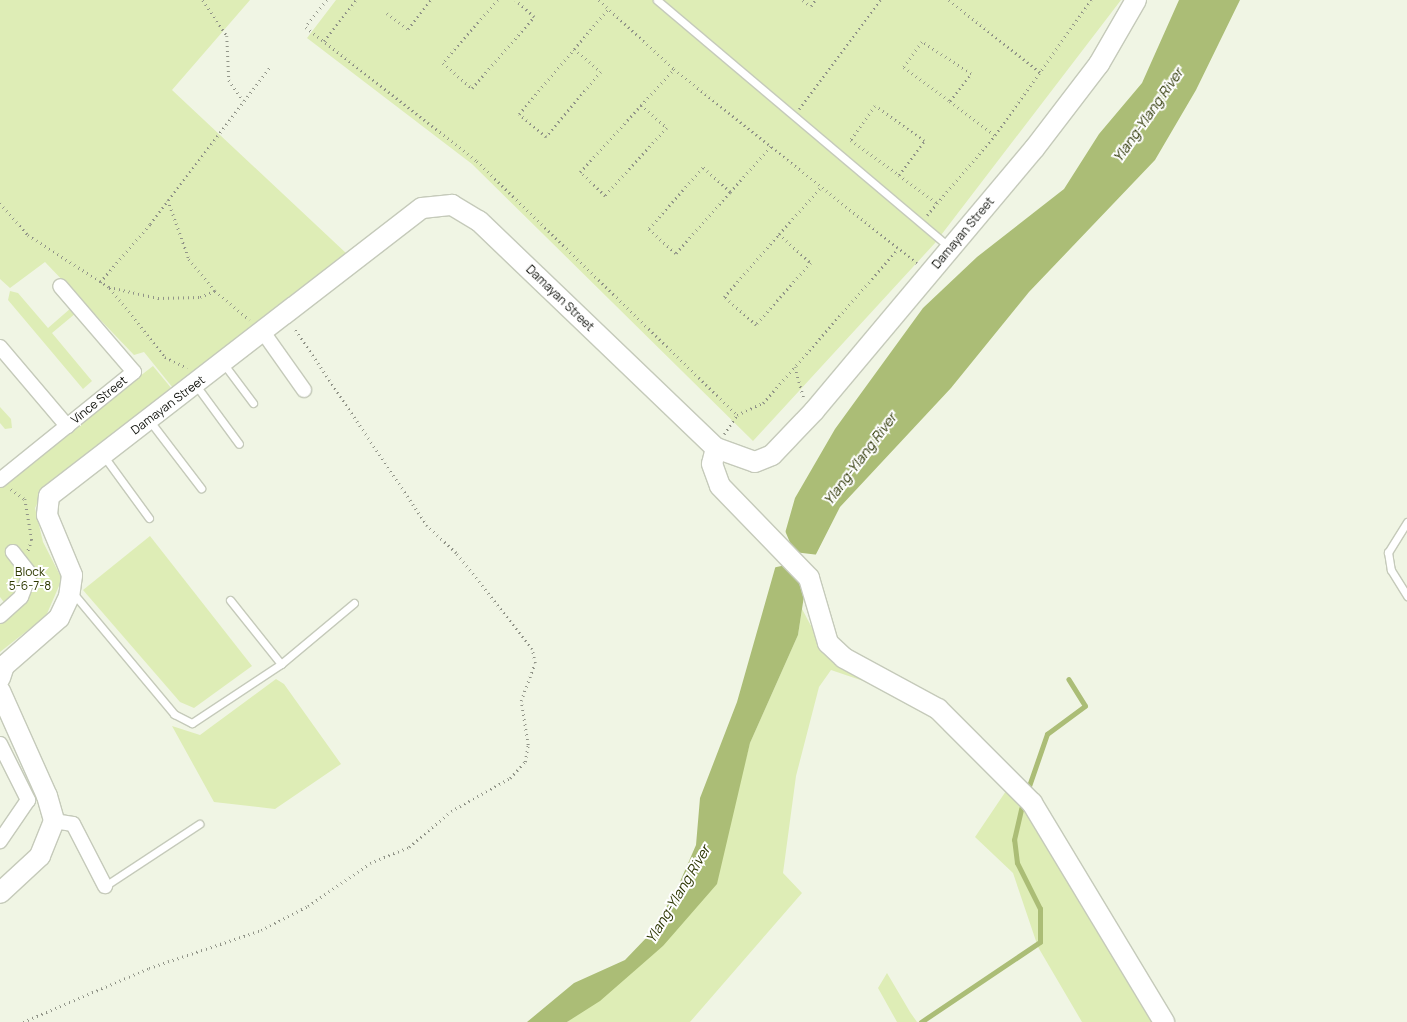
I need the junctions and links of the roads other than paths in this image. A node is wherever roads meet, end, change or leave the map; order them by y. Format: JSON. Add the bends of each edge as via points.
{"nodes":[{"id":1,"x":657,"y":0,"type":"edge"},
{"id":2,"x":1136,"y":0,"type":"edge"},
{"id":3,"x":951,"y":249,"type":"junction"},
{"id":4,"x":60,"y":286,"type":"dead end"},
{"id":5,"x":263,"y":332,"type":"junction"},
{"id":6,"x":0,"y":347,"type":"edge"},
{"id":7,"x":223,"y":363,"type":"junction"},
{"id":8,"x":194,"y":384,"type":"junction"},
{"id":9,"x":304,"y":390,"type":"dead end"},
{"id":10,"x":253,"y":404,"type":"dead end"},
{"id":11,"x":148,"y":419,"type":"junction"},
{"id":12,"x":68,"y":426,"type":"junction"},
{"id":13,"x":239,"y":444,"type":"dead end"},
{"id":14,"x":716,"y":448,"type":"junction"},
{"id":15,"x":103,"y":455,"type":"junction"},
{"id":16,"x":2,"y":482,"type":"edge"},
{"id":17,"x":201,"y":488,"type":"dead end"},
{"id":18,"x":149,"y":518,"type":"dead end"},
{"id":19,"x":1407,"y":522,"type":"edge"},
{"id":20,"x":16,"y":556,"type":"road end"},
{"id":21,"x":70,"y":590,"type":"junction"},
{"id":22,"x":1407,"y":596,"type":"edge"},
{"id":23,"x":230,"y":600,"type":"dead end"},
{"id":24,"x":354,"y":603,"type":"dead end"},
{"id":25,"x":2,"y":611,"type":"edge"},
{"id":26,"x":281,"y":664,"type":"junction"},
{"id":27,"x":0,"y":678,"type":"edge"},
{"id":28,"x":0,"y":691,"type":"edge"},
{"id":29,"x":0,"y":744,"type":"edge"},
{"id":30,"x":54,"y":821,"type":"junction"},
{"id":31,"x":199,"y":824,"type":"dead end"},
{"id":32,"x":0,"y":841,"type":"edge"},
{"id":33,"x":105,"y":886,"type":"joint"},
{"id":34,"x":0,"y":893,"type":"edge"},
{"id":35,"x":1164,"y":1022,"type":"edge"}],
"edges":[{"from":1,"to":3,"type":"lane"},
{"from":2,"to":3,"type":"street","name":"Damayan Street","via":[[1099,64]]},
{"from":3,"to":14,"type":"street","name":"Damayan Street","via":[[785,444],[755,462]]},
{"from":4,"to":12,"type":"street","name":"Vince Street","via":[[134,372]]},
{"from":5,"to":7,"type":"street","name":"Damayan Street"},
{"from":5,"to":9,"type":"street"},
{"from":5,"to":14,"type":"street","name":"Damayan Street","via":[[413,214],[433,205],[459,207],[479,221]]},
{"from":6,"to":12,"type":"street"},
{"from":7,"to":8,"type":"street","name":"Damayan Street"},
{"from":7,"to":10,"type":"lane"},
{"from":8,"to":11,"type":"street","name":"Damayan Street"},
{"from":8,"to":13,"type":"lane"},
{"from":11,"to":15,"type":"street","name":"Damayan Street"},
{"from":11,"to":17,"type":"lane"},
{"from":12,"to":16,"type":"street","name":"Vince Street"},
{"from":14,"to":35,"type":"street","via":[[712,464],[720,486],[809,578],[822,632],[835,651],[944,713],[1032,803]]},
{"from":15,"to":18,"type":"lane"},
{"from":15,"to":21,"type":"street","name":"Damayan Street","via":[[45,504],[72,575]]},
{"from":19,"to":22,"type":"lane","via":[[1388,552],[1392,570]]},
{"from":20,"to":25,"type":"street","via":[[30,574],[27,583]]},
{"from":21,"to":26,"type":"lane","via":[[174,714],[192,723]]},
{"from":21,"to":27,"type":"street","name":"Damayan Street","via":[[59,618],[4,666]]},
{"from":23,"to":26,"type":"lane"},
{"from":24,"to":26,"type":"lane"},
{"from":28,"to":30,"type":"street","via":[[48,796]]},
{"from":29,"to":32,"type":"street","via":[[28,800]]},
{"from":30,"to":33,"type":"street","via":[[73,824]]},
{"from":30,"to":34,"type":"street","via":[[40,856]]},
{"from":31,"to":33,"type":"lane"}]}
